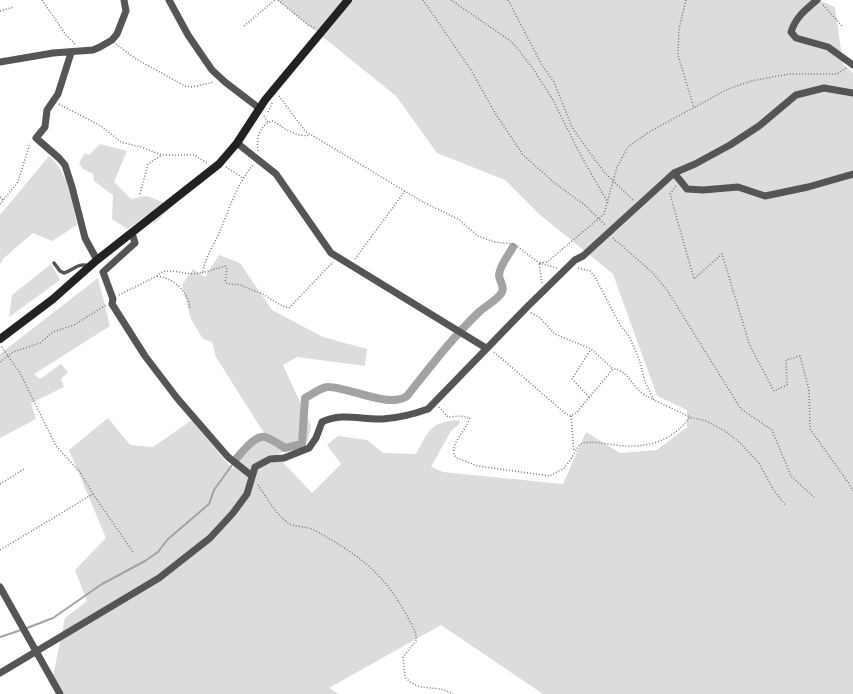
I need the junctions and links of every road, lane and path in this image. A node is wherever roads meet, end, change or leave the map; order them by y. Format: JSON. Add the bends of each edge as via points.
{"nodes":[{"id":1,"x":42,"y":0,"type":"edge"},
{"id":2,"x":124,"y":0,"type":"edge"},
{"id":3,"x":169,"y":0,"type":"edge"},
{"id":4,"x":275,"y":0,"type":"edge"},
{"id":5,"x":278,"y":0,"type":"edge"},
{"id":6,"x":348,"y":0,"type":"edge"},
{"id":7,"x":423,"y":0,"type":"edge"},
{"id":8,"x":451,"y":0,"type":"edge"},
{"id":9,"x":508,"y":0,"type":"edge"},
{"id":10,"x":686,"y":0,"type":"edge"},
{"id":11,"x":819,"y":0,"type":"edge"},
{"id":12,"x":14,"y":7,"type":"dead end"},
{"id":13,"x":0,"y":11,"type":"edge"},
{"id":14,"x":244,"y":26,"type":"dead end"},
{"id":15,"x":843,"y":27,"type":"dead end"},
{"id":16,"x":323,"y":31,"type":"junction"},
{"id":17,"x":111,"y":40,"type":"junction"},
{"id":18,"x":82,"y":51,"type":"junction"},
{"id":19,"x":72,"y":53,"type":"junction"},
{"id":20,"x":0,"y":62,"type":"edge"},
{"id":21,"x":852,"y":65,"type":"edge"},
{"id":22,"x":223,"y":81,"type":"junction"},
{"id":23,"x":853,"y":93,"type":"edge"},
{"id":24,"x":54,"y":102,"type":"junction"},
{"id":25,"x":259,"y":108,"type":"junction"},
{"id":26,"x":694,"y":108,"type":"junction"},
{"id":27,"x":310,"y":135,"type":"dead end"},
{"id":28,"x":36,"y":138,"type":"junction"},
{"id":29,"x":237,"y":143,"type":"junction"},
{"id":30,"x":162,"y":155,"type":"junction"},
{"id":31,"x":261,"y":162,"type":"junction"},
{"id":32,"x":216,"y":166,"type":"junction"},
{"id":33,"x":674,"y":173,"type":"junction"},
{"id":34,"x":853,"y":174,"type":"edge"},
{"id":35,"x":244,"y":178,"type":"junction"},
{"id":36,"x":680,"y":181,"type":"junction"},
{"id":37,"x":614,"y":182,"type":"junction"},
{"id":38,"x":405,"y":191,"type":"dead end"},
{"id":39,"x":140,"y":194,"type":"dead end"},
{"id":40,"x":0,"y":198,"type":"edge"},
{"id":41,"x":3,"y":200,"type":"junction"},
{"id":42,"x":608,"y":203,"type":"junction"},
{"id":43,"x":0,"y":204,"type":"edge"},
{"id":44,"x":639,"y":206,"type":"junction"},
{"id":45,"x":599,"y":219,"type":"junction"},
{"id":46,"x":610,"y":231,"type":"junction"},
{"id":47,"x":132,"y":233,"type":"junction"},
{"id":48,"x":337,"y":257,"type":"junction"},
{"id":49,"x":97,"y":260,"type":"junction"},
{"id":50,"x":54,"y":263,"type":"dead end"},
{"id":51,"x":350,"y":265,"type":"junction"},
{"id":52,"x":90,"y":267,"type":"junction"},
{"id":53,"x":201,"y":273,"type":"junction"},
{"id":54,"x":157,"y":276,"type":"junction"},
{"id":55,"x":538,"y":297,"type":"junction"},
{"id":56,"x":113,"y":299,"type":"junction"},
{"id":57,"x":190,"y":308,"type":"dead end"},
{"id":58,"x":525,"y":310,"type":"junction"},
{"id":59,"x":0,"y":339,"type":"edge"},
{"id":60,"x":0,"y":345,"type":"edge"},
{"id":61,"x":487,"y":347,"type":"junction"},
{"id":62,"x":591,"y":349,"type":"junction"},
{"id":63,"x":8,"y":356,"type":"junction"},
{"id":64,"x":0,"y":362,"type":"edge"},
{"id":65,"x":613,"y":369,"type":"junction"},
{"id":66,"x":589,"y":397,"type":"junction"},
{"id":67,"x":654,"y":400,"type":"dead end"},
{"id":68,"x":434,"y":402,"type":"junction"},
{"id":69,"x":571,"y":416,"type":"junction"},
{"id":70,"x":690,"y":417,"type":"dead end"},
{"id":71,"x":575,"y":452,"type":"junction"},
{"id":72,"x":24,"y":469,"type":"dead end"},
{"id":73,"x":252,"y":476,"type":"junction"},
{"id":74,"x":0,"y":484,"type":"edge"},
{"id":75,"x":853,"y":491,"type":"edge"},
{"id":76,"x":94,"y":494,"type":"junction"},
{"id":77,"x":814,"y":497,"type":"dead end"},
{"id":78,"x":0,"y":550,"type":"edge"},
{"id":79,"x":133,"y":552,"type":"dead end"},
{"id":80,"x":0,"y":587,"type":"edge"},
{"id":81,"x":35,"y":650,"type":"junction"},
{"id":82,"x":0,"y":672,"type":"edge"},
{"id":83,"x":60,"y":694,"type":"edge"},
{"id":84,"x":453,"y":694,"type":"edge"}],
"edges":[{"from":1,"to":18,"type":"path","via":[[66,35]]},
{"from":2,"to":17,"type":"street","via":[[124,19]]},
{"from":3,"to":22,"type":"street","via":[[188,35],[212,70]]},
{"from":4,"to":14,"type":"path"},
{"from":5,"to":16,"type":"path","via":[[308,25]]},
{"from":6,"to":16,"type":"street"},
{"from":7,"to":45,"type":"path","via":[[523,155]]},
{"from":8,"to":42,"type":"path","via":[[512,42],[532,66]]},
{"from":9,"to":37,"type":"path","via":[[542,65],[554,82],[572,127],[589,153]]},
{"from":10,"to":26,"type":"path","via":[[679,29],[678,55]]},
{"from":11,"to":15,"type":"path"},
{"from":11,"to":21,"type":"street","via":[[802,12],[791,32],[796,38],[828,47]]},
{"from":12,"to":13,"type":"path"},
{"from":16,"to":25,"type":"street"},
{"from":17,"to":18,"type":"street","via":[[93,50]]},
{"from":17,"to":22,"type":"path","via":[[136,59],[185,86],[192,88]]},
{"from":18,"to":19,"type":"street"},
{"from":19,"to":20,"type":"street","via":[[53,53]]},
{"from":19,"to":24,"type":"street"},
{"from":21,"to":26,"type":"path","via":[[836,74],[789,74],[751,82],[728,89]]},
{"from":22,"to":25,"type":"street"},
{"from":23,"to":33,"type":"street","via":[[824,88],[796,95],[759,126],[730,145]]},
{"from":24,"to":28,"type":"street","via":[[47,110],[45,127]]},
{"from":24,"to":30,"type":"path","via":[[101,126],[121,142]]},
{"from":25,"to":29,"type":"street"},
{"from":26,"to":37,"type":"path","via":[[649,132],[628,147],[616,166]]},
{"from":27,"to":31,"type":"path","via":[[299,135],[272,121],[268,123],[262,128],[256,140],[258,152],[264,158]]},
{"from":28,"to":41,"type":"path","via":[[29,145],[25,166],[18,182]]},
{"from":28,"to":49,"type":"street","via":[[64,164],[85,238]]},
{"from":29,"to":31,"type":"street"},
{"from":29,"to":32,"type":"street"},
{"from":30,"to":32,"type":"path","via":[[194,155]]},
{"from":30,"to":39,"type":"path","via":[[148,164]]},
{"from":31,"to":35,"type":"path","via":[[252,166]]},
{"from":31,"to":48,"type":"street","via":[[276,174],[325,247]]},
{"from":32,"to":35,"type":"path"},
{"from":32,"to":47,"type":"street"},
{"from":33,"to":36,"type":"street"},
{"from":33,"to":44,"type":"street"},
{"from":34,"to":36,"type":"street","via":[[765,196],[738,186],[687,189]]},
{"from":35,"to":53,"type":"path","via":[[206,255]]},
{"from":36,"to":75,"type":"path","via":[[670,194],[694,279],[722,254],[750,346],[774,391],[787,386],[786,360],[800,356],[809,390],[810,429]]},
{"from":37,"to":42,"type":"path"},
{"from":37,"to":44,"type":"path"},
{"from":38,"to":51,"type":"path"},
{"from":40,"to":41,"type":"path"},
{"from":41,"to":43,"type":"path"},
{"from":42,"to":45,"type":"path"},
{"from":44,"to":46,"type":"street"},
{"from":45,"to":46,"type":"path"},
{"from":45,"to":55,"type":"path","via":[[547,262],[539,263],[542,282]]},
{"from":46,"to":55,"type":"street","via":[[583,256],[575,260]]},
{"from":46,"to":77,"type":"path","via":[[667,290],[741,409],[772,430],[791,476]]},
{"from":47,"to":49,"type":"street"},
{"from":47,"to":56,"type":"street","via":[[135,243],[103,272]]},
{"from":48,"to":51,"type":"street"},
{"from":48,"to":53,"type":"path","via":[[289,308],[242,285],[234,286],[225,282],[225,266]]},
{"from":49,"to":52,"type":"street"},
{"from":50,"to":52,"type":"lane","via":[[60,272],[64,273],[84,264]]},
{"from":51,"to":61,"type":"street"},
{"from":52,"to":59,"type":"street"},
{"from":53,"to":54,"type":"path","via":[[167,271],[160,272]]},
{"from":54,"to":56,"type":"path"},
{"from":54,"to":57,"type":"path","via":[[171,279],[178,285]]},
{"from":55,"to":58,"type":"street"},
{"from":56,"to":63,"type":"path","via":[[74,325],[58,329],[40,343]]},
{"from":56,"to":73,"type":"street","via":[[112,304],[145,356],[177,398],[228,457]]},
{"from":58,"to":61,"type":"street"},
{"from":58,"to":62,"type":"path","via":[[539,317],[555,334]]},
{"from":60,"to":63,"type":"path"},
{"from":61,"to":68,"type":"street"},
{"from":61,"to":69,"type":"path"},
{"from":62,"to":65,"type":"path"},
{"from":62,"to":66,"type":"path","via":[[572,381]]},
{"from":63,"to":64,"type":"path"},
{"from":63,"to":76,"type":"path","via":[[20,373],[56,446],[80,472]]},
{"from":65,"to":66,"type":"path"},
{"from":65,"to":67,"type":"path","via":[[624,372],[642,393]]},
{"from":66,"to":69,"type":"path"},
{"from":68,"to":71,"type":"path","via":[[448,417],[470,418],[453,452],[457,458],[472,464],[550,476],[564,468]]},
{"from":68,"to":73,"type":"street","via":[[428,409],[397,417],[330,418],[322,422],[309,448],[284,458],[263,461],[255,467]]},
{"from":69,"to":71,"type":"path"},
{"from":70,"to":71,"type":"path","via":[[672,436],[644,446],[586,442],[580,444]]},
{"from":72,"to":74,"type":"path"},
{"from":73,"to":81,"type":"street","via":[[247,494],[233,514],[210,538],[159,578]]},
{"from":73,"to":84,"type":"path","via":[[288,523],[306,526],[316,531],[366,562],[382,577],[416,632],[416,641],[404,654],[405,677],[412,685],[422,690],[441,688]]},
{"from":76,"to":78,"type":"path"},
{"from":76,"to":79,"type":"path"},
{"from":80,"to":81,"type":"street"},
{"from":81,"to":82,"type":"street"},
{"from":81,"to":83,"type":"street"}]}
